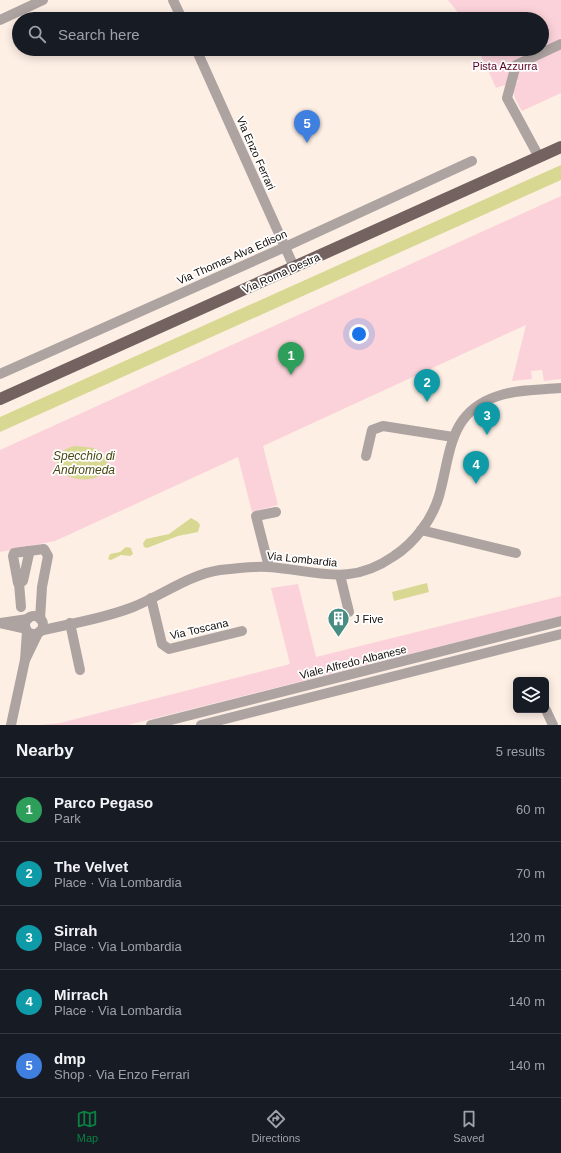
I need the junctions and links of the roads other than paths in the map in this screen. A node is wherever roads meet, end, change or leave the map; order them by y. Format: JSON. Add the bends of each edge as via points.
{"nodes":[{"id":1,"x":43,"y":0,"type":"edge"},
{"id":2,"x":176,"y":1,"type":"edge"},
{"id":3,"x":17,"y":12,"type":"edge"},
{"id":4,"x":180,"y":12,"type":"edge"},
{"id":5,"x":12,"y":14,"type":"edge"},
{"id":6,"x":0,"y":20,"type":"edge"},
{"id":7,"x":561,"y":44,"type":"edge"},
{"id":8,"x":549,"y":50,"type":"edge"},
{"id":9,"x":199,"y":56,"type":"edge"},
{"id":10,"x":535,"y":56,"type":"edge"},
{"id":11,"x":561,"y":147,"type":"edge"},
{"id":12,"x":539,"y":157,"type":"junction"},
{"id":13,"x":472,"y":161,"type":"dead end"},
{"id":14,"x":285,"y":247,"type":"junction"},
{"id":15,"x":294,"y":267,"type":"junction"},
{"id":16,"x":0,"y":374,"type":"edge"},
{"id":17,"x":561,"y":388,"type":"edge"},
{"id":18,"x":0,"y":399,"type":"edge"},
{"id":19,"x":453,"y":437,"type":"junction"},
{"id":20,"x":366,"y":456,"type":"dead end"},
{"id":21,"x":276,"y":512,"type":"dead end"},
{"id":22,"x":421,"y":530,"type":"junction"},
{"id":23,"x":27,"y":551,"type":"junction"},
{"id":24,"x":516,"y":553,"type":"dead end"},
{"id":25,"x":269,"y":567,"type":"junction"},
{"id":26,"x":340,"y":575,"type":"junction"},
{"id":27,"x":19,"y":583,"type":"junction"},
{"id":28,"x":151,"y":598,"type":"junction"},
{"id":29,"x":21,"y":607,"type":"dead end"},
{"id":30,"x":349,"y":612,"type":"dead end"},
{"id":31,"x":561,"y":622,"type":"edge"},
{"id":32,"x":0,"y":623,"type":"edge"},
{"id":33,"x":36,"y":623,"type":"junction"},
{"id":34,"x":70,"y":623,"type":"junction"},
{"id":35,"x":26,"y":630,"type":"junction"},
{"id":36,"x":242,"y":631,"type":"dead end"},
{"id":37,"x":561,"y":634,"type":"edge"},
{"id":38,"x":25,"y":660,"type":"junction"},
{"id":39,"x":80,"y":670,"type":"dead end"},
{"id":40,"x":547,"y":713,"type":"edge"},
{"id":41,"x":11,"y":725,"type":"edge"},
{"id":42,"x":151,"y":725,"type":"edge"},
{"id":43,"x":201,"y":725,"type":"edge"},
{"id":44,"x":553,"y":725,"type":"edge"}],
"edges":[{"from":1,"to":3,"type":"street"},
{"from":2,"to":4,"type":"street"},
{"from":5,"to":6,"type":"street"},
{"from":7,"to":8,"type":"street"},
{"from":9,"to":14,"type":"street","name":"Via Enzo Ferrari"},
{"from":10,"to":12,"type":"street","via":[[516,65],[507,98]]},
{"from":11,"to":12,"type":"main road","name":"Via Roma Destra"},
{"from":12,"to":15,"type":"main road","name":"Via Roma Destra"},
{"from":13,"to":14,"type":"street","name":"Via Thomas Alva Edison"},
{"from":14,"to":15,"type":"street","name":"Via Enzo Ferrari"},
{"from":14,"to":16,"type":"street","name":"Via Thomas Alva Edison"},
{"from":15,"to":18,"type":"main road","name":"Via Roma Destra"},
{"from":17,"to":19,"type":"street","name":"Via Lombardia","via":[[516,392],[490,399],[470,411]]},
{"from":19,"to":20,"type":"street","via":[[383,426],[372,430]]},
{"from":19,"to":22,"type":"street","name":"Via Lombardia","via":[[439,496]]},
{"from":21,"to":25,"type":"street","via":[[256,516]]},
{"from":22,"to":24,"type":"street"},
{"from":22,"to":26,"type":"street","name":"Via Lombardia","via":[[404,549],[385,562],[363,572]]},
{"from":23,"to":27,"type":"street","via":[[29,554],[23,581]]},
{"from":23,"to":27,"type":"street","via":[[13,554]]},
{"from":23,"to":33,"type":"street","via":[[44,549],[48,553]]},
{"from":25,"to":26,"type":"street","name":"Via Lombardia","via":[[318,575]]},
{"from":25,"to":28,"type":"street","name":"Via Lombardia","via":[[237,568],[200,575]]},
{"from":26,"to":30,"type":"street"},
{"from":27,"to":29,"type":"street"},
{"from":28,"to":34,"type":"street","name":"Via Lombardia","via":[[110,615]]},
{"from":28,"to":36,"type":"street","name":"Via Toscana","via":[[162,644],[169,649]]},
{"from":31,"to":42,"type":"street","name":"Viale Alfredo Albanese"},
{"from":32,"to":33,"type":"street","name":"Via Lombardia"},
{"from":32,"to":35,"type":"street","name":"Via Lombardia"},
{"from":33,"to":34,"type":"street","name":"Via Lombardia"},
{"from":33,"to":35,"type":"street","via":[[25,624]]},
{"from":33,"to":38,"type":"street"},
{"from":34,"to":39,"type":"street"},
{"from":35,"to":38,"type":"street"},
{"from":37,"to":43,"type":"street"},
{"from":38,"to":41,"type":"street"},
{"from":40,"to":44,"type":"street"}]}
